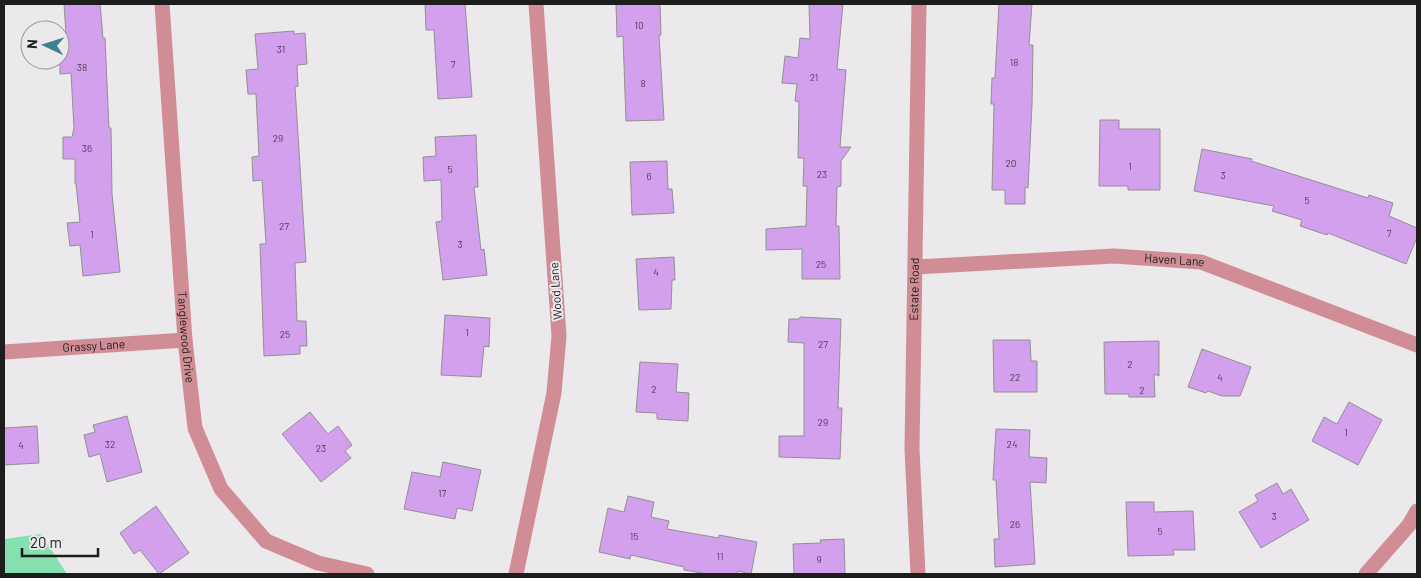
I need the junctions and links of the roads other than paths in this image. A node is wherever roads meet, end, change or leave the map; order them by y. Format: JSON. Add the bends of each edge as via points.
{"nodes":[{"id":1,"x":162,"y":4,"type":"edge"},
{"id":2,"x":536,"y":4,"type":"edge"},
{"id":3,"x":919,"y":4,"type":"edge"},
{"id":4,"x":916,"y":267,"type":"junction"},
{"id":5,"x":185,"y":340,"type":"junction"},
{"id":6,"x":1417,"y":345,"type":"edge"},
{"id":7,"x":4,"y":352,"type":"edge"},
{"id":8,"x":1417,"y":511,"type":"edge"},
{"id":9,"x":367,"y":574,"type":"edge"},
{"id":10,"x":516,"y":574,"type":"edge"},
{"id":11,"x":918,"y":574,"type":"edge"},
{"id":12,"x":1366,"y":574,"type":"edge"}],
"edges":[{"from":1,"to":5,"type":"street","name":"Tanglewood Drive"},
{"from":2,"to":10,"type":"street","name":"Wood Lane","via":[[559,336],[554,393]]},
{"from":3,"to":4,"type":"street","name":"Estate Road"},
{"from":4,"to":6,"type":"street","name":"Haven Lane","via":[[1114,256],[1201,262]]},
{"from":4,"to":11,"type":"street","name":"Estate Road","via":[[912,448]]},
{"from":5,"to":7,"type":"street","name":"Grassy Lane"},
{"from":5,"to":9,"type":"street","name":"Tanglewood Drive","via":[[195,428],[221,488],[266,541],[318,563]]},
{"from":8,"to":12,"type":"street","via":[[1409,525]]}]}
